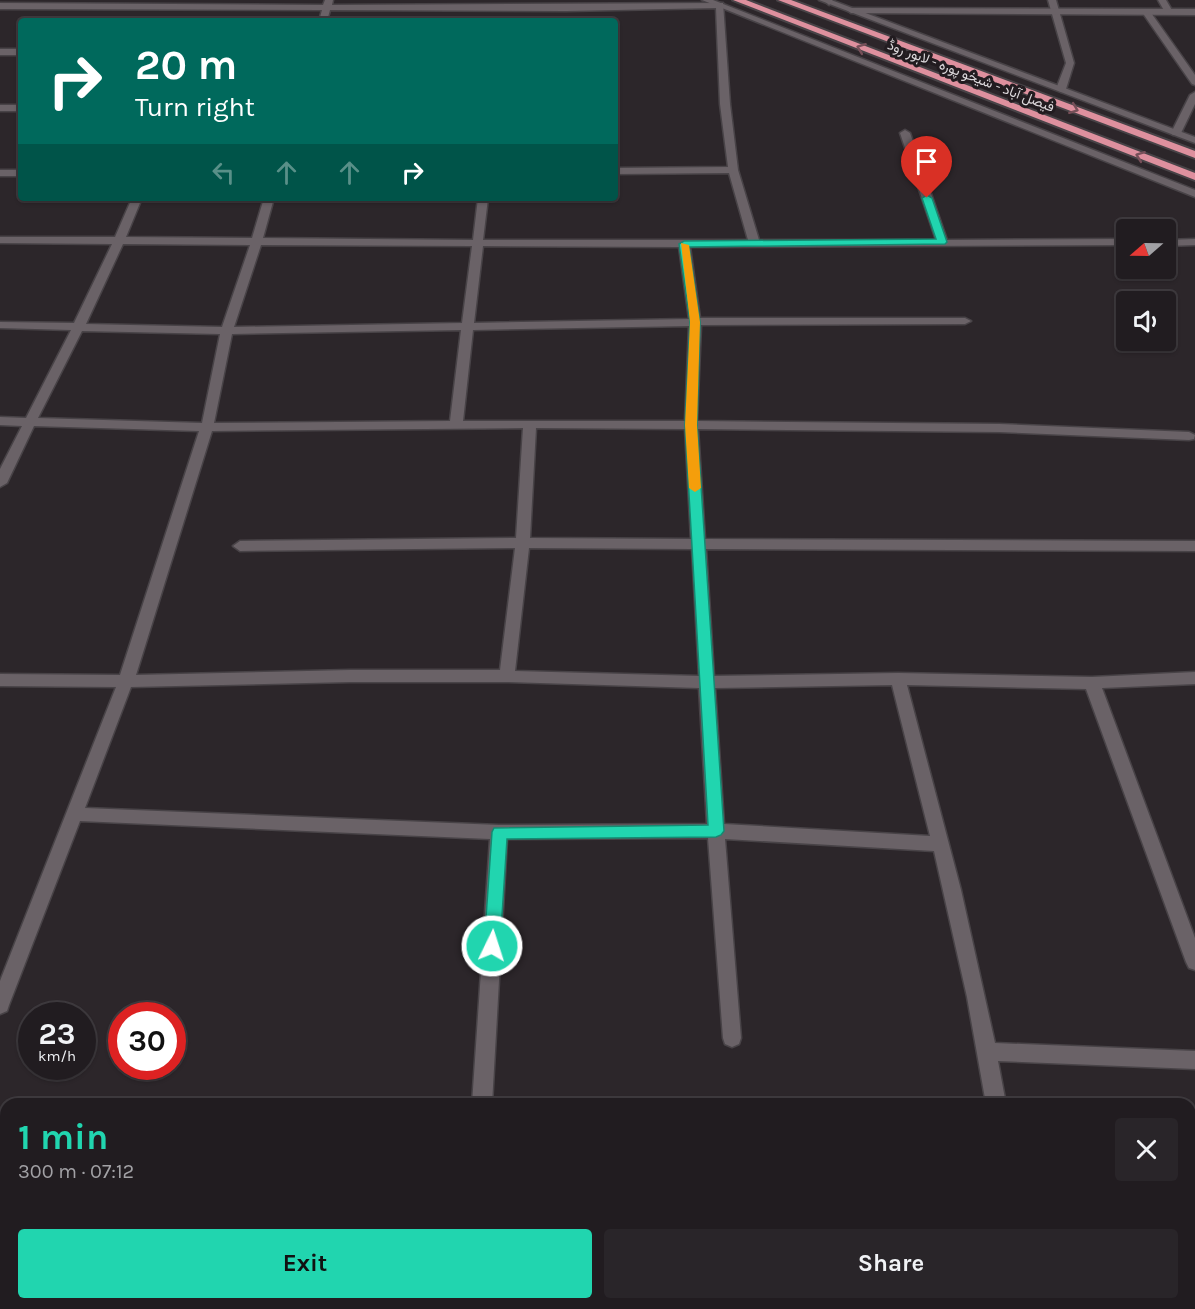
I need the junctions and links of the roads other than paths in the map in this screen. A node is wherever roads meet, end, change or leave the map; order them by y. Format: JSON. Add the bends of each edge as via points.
{"nodes":[{"id":1,"x":706,"y":0,"type":"edge"},
{"id":2,"x":738,"y":0,"type":"edge"},
{"id":3,"x":783,"y":0,"type":"edge"},
{"id":4,"x":1052,"y":0,"type":"edge"},
{"id":5,"x":1162,"y":0,"type":"edge"},
{"id":6,"x":827,"y":1,"type":"edge"},
{"id":7,"x":95,"y":3,"type":"edge"},
{"id":8,"x":328,"y":3,"type":"edge"},
{"id":9,"x":720,"y":5,"type":"junction"},
{"id":10,"x":0,"y":6,"type":"edge"},
{"id":11,"x":499,"y":8,"type":"junction"},
{"id":12,"x":851,"y":10,"type":"junction"},
{"id":13,"x":1057,"y":11,"type":"junction"},
{"id":14,"x":1146,"y":12,"type":"junction"},
{"id":15,"x":1169,"y":12,"type":"junction"},
{"id":16,"x":1195,"y":12,"type":"edge"},
{"id":17,"x":324,"y":18,"type":"edge"},
{"id":18,"x":497,"y":18,"type":"edge"},
{"id":19,"x":0,"y":52,"type":"edge"},
{"id":20,"x":18,"y":52,"type":"edge"},
{"id":21,"x":1195,"y":82,"type":"edge"},
{"id":22,"x":1061,"y":89,"type":"junction"},
{"id":23,"x":1195,"y":95,"type":"edge"},
{"id":24,"x":0,"y":108,"type":"edge"},
{"id":25,"x":18,"y":108,"type":"edge"},
{"id":26,"x":904,"y":133,"type":"dead end"},
{"id":27,"x":1176,"y":133,"type":"junction"},
{"id":28,"x":1195,"y":140,"type":"edge"},
{"id":29,"x":1195,"y":155,"type":"edge"},
{"id":30,"x":733,"y":170,"type":"junction"},
{"id":31,"x":618,"y":171,"type":"edge"},
{"id":32,"x":0,"y":173,"type":"edge"},
{"id":33,"x":18,"y":173,"type":"edge"},
{"id":34,"x":1195,"y":177,"type":"edge"},
{"id":35,"x":1195,"y":194,"type":"edge"},
{"id":36,"x":136,"y":201,"type":"edge"},
{"id":37,"x":268,"y":201,"type":"edge"},
{"id":38,"x":483,"y":201,"type":"edge"},
{"id":39,"x":0,"y":240,"type":"edge"},
{"id":40,"x":120,"y":241,"type":"junction"},
{"id":41,"x":942,"y":242,"type":"junction"},
{"id":42,"x":1116,"y":242,"type":"edge"},
{"id":43,"x":1195,"y":242,"type":"edge"},
{"id":44,"x":257,"y":243,"type":"junction"},
{"id":45,"x":754,"y":243,"type":"junction"},
{"id":46,"x":1176,"y":243,"type":"edge"},
{"id":47,"x":479,"y":244,"type":"junction"},
{"id":48,"x":684,"y":244,"type":"junction"},
{"id":49,"x":965,"y":321,"type":"dead end"},
{"id":50,"x":695,"y":322,"type":"junction"},
{"id":51,"x":0,"y":325,"type":"edge"},
{"id":52,"x":469,"y":327,"type":"junction"},
{"id":53,"x":77,"y":328,"type":"junction"},
{"id":54,"x":227,"y":331,"type":"junction"},
{"id":55,"x":0,"y":420,"type":"edge"},
{"id":56,"x":29,"y":421,"type":"junction"},
{"id":57,"x":456,"y":424,"type":"junction"},
{"id":58,"x":530,"y":424,"type":"junction"},
{"id":59,"x":691,"y":425,"type":"junction"},
{"id":60,"x":207,"y":427,"type":"junction"},
{"id":61,"x":1189,"y":436,"type":"dead end"},
{"id":62,"x":0,"y":483,"type":"edge"},
{"id":63,"x":523,"y":543,"type":"junction"},
{"id":64,"x":698,"y":544,"type":"junction"},
{"id":65,"x":240,"y":546,"type":"dead end"},
{"id":66,"x":1195,"y":546,"type":"edge"},
{"id":67,"x":507,"y":676,"type":"junction"},
{"id":68,"x":1195,"y":678,"type":"edge"},
{"id":69,"x":898,"y":679,"type":"junction"},
{"id":70,"x":0,"y":680,"type":"edge"},
{"id":71,"x":126,"y":681,"type":"junction"},
{"id":72,"x":707,"y":682,"type":"junction"},
{"id":73,"x":1092,"y":682,"type":"junction"},
{"id":74,"x":74,"y":814,"type":"junction"},
{"id":75,"x":716,"y":831,"type":"junction"},
{"id":76,"x":499,"y":832,"type":"junction"},
{"id":77,"x":940,"y":844,"type":"junction"},
{"id":78,"x":1195,"y":962,"type":"edge"},
{"id":79,"x":0,"y":1005,"type":"edge"},
{"id":80,"x":732,"y":1038,"type":"dead end"},
{"id":81,"x":988,"y":1052,"type":"junction"},
{"id":82,"x":1195,"y":1060,"type":"edge"},
{"id":83,"x":482,"y":1098,"type":"edge"},
{"id":84,"x":995,"y":1098,"type":"edge"}],
"edges":[{"from":1,"to":9,"type":"street"},
{"from":34,"to":2,"type":"highway","name":"فیصل آباد - شیخو پورہ - لاہور روڈ","one_way":true},
{"from":3,"to":29,"type":"highway","name":"فیصل آباد - شیخو پورہ - لاہور روڈ","one_way":true},
{"from":4,"to":13,"type":"street"},
{"from":5,"to":15,"type":"street"},
{"from":6,"to":12,"type":"street"},
{"from":7,"to":8,"type":"street","via":[[217,10]]},
{"from":7,"to":10,"type":"street"},
{"from":8,"to":11,"type":"street"},
{"from":8,"to":17,"type":"street"},
{"from":9,"to":11,"type":"street","via":[[605,11]]},
{"from":9,"to":30,"type":"street"},
{"from":9,"to":35,"type":"street"},
{"from":11,"to":18,"type":"street"},
{"from":12,"to":13,"type":"street"},
{"from":12,"to":22,"type":"street"},
{"from":13,"to":14,"type":"street"},
{"from":13,"to":22,"type":"street","via":[[1070,63]]},
{"from":14,"to":15,"type":"street"},
{"from":14,"to":21,"type":"street"},
{"from":15,"to":16,"type":"street"},
{"from":19,"to":20,"type":"street"},
{"from":22,"to":27,"type":"street"},
{"from":23,"to":27,"type":"street"},
{"from":24,"to":25,"type":"street"},
{"from":26,"to":41,"type":"street"},
{"from":27,"to":28,"type":"street"},
{"from":30,"to":31,"type":"street"},
{"from":30,"to":45,"type":"street"},
{"from":32,"to":33,"type":"street"},
{"from":36,"to":40,"type":"street"},
{"from":37,"to":44,"type":"street"},
{"from":38,"to":47,"type":"street"},
{"from":39,"to":40,"type":"street"},
{"from":40,"to":44,"type":"street"},
{"from":40,"to":53,"type":"street"},
{"from":41,"to":42,"type":"street"},
{"from":41,"to":45,"type":"street"},
{"from":43,"to":46,"type":"street"},
{"from":44,"to":47,"type":"street"},
{"from":44,"to":54,"type":"street"},
{"from":45,"to":48,"type":"street"},
{"from":47,"to":48,"type":"street"},
{"from":47,"to":52,"type":"street"},
{"from":48,"to":50,"type":"street"},
{"from":49,"to":50,"type":"street"},
{"from":50,"to":52,"type":"street"},
{"from":50,"to":59,"type":"street"},
{"from":51,"to":53,"type":"street"},
{"from":52,"to":54,"type":"street"},
{"from":52,"to":57,"type":"street"},
{"from":53,"to":54,"type":"street"},
{"from":53,"to":56,"type":"street"},
{"from":54,"to":60,"type":"street"},
{"from":55,"to":56,"type":"street"},
{"from":56,"to":60,"type":"street"},
{"from":56,"to":62,"type":"street"},
{"from":57,"to":58,"type":"street"},
{"from":57,"to":60,"type":"street"},
{"from":58,"to":59,"type":"street"},
{"from":58,"to":63,"type":"street"},
{"from":59,"to":61,"type":"street","via":[[999,428]]},
{"from":59,"to":64,"type":"street"},
{"from":60,"to":71,"type":"street"},
{"from":63,"to":64,"type":"street"},
{"from":63,"to":65,"type":"street"},
{"from":63,"to":67,"type":"street"},
{"from":64,"to":66,"type":"street"},
{"from":64,"to":72,"type":"street"},
{"from":67,"to":71,"type":"street"},
{"from":67,"to":72,"type":"street"},
{"from":68,"to":73,"type":"street"},
{"from":69,"to":72,"type":"street"},
{"from":69,"to":73,"type":"street"},
{"from":69,"to":77,"type":"street"},
{"from":70,"to":71,"type":"street"},
{"from":71,"to":74,"type":"street"},
{"from":72,"to":75,"type":"street"},
{"from":73,"to":78,"type":"street"},
{"from":74,"to":76,"type":"street"},
{"from":74,"to":79,"type":"street"},
{"from":75,"to":76,"type":"street"},
{"from":75,"to":77,"type":"street"},
{"from":75,"to":80,"type":"street"},
{"from":76,"to":83,"type":"street"},
{"from":77,"to":81,"type":"street"},
{"from":81,"to":82,"type":"street"},
{"from":81,"to":84,"type":"street"}]}
